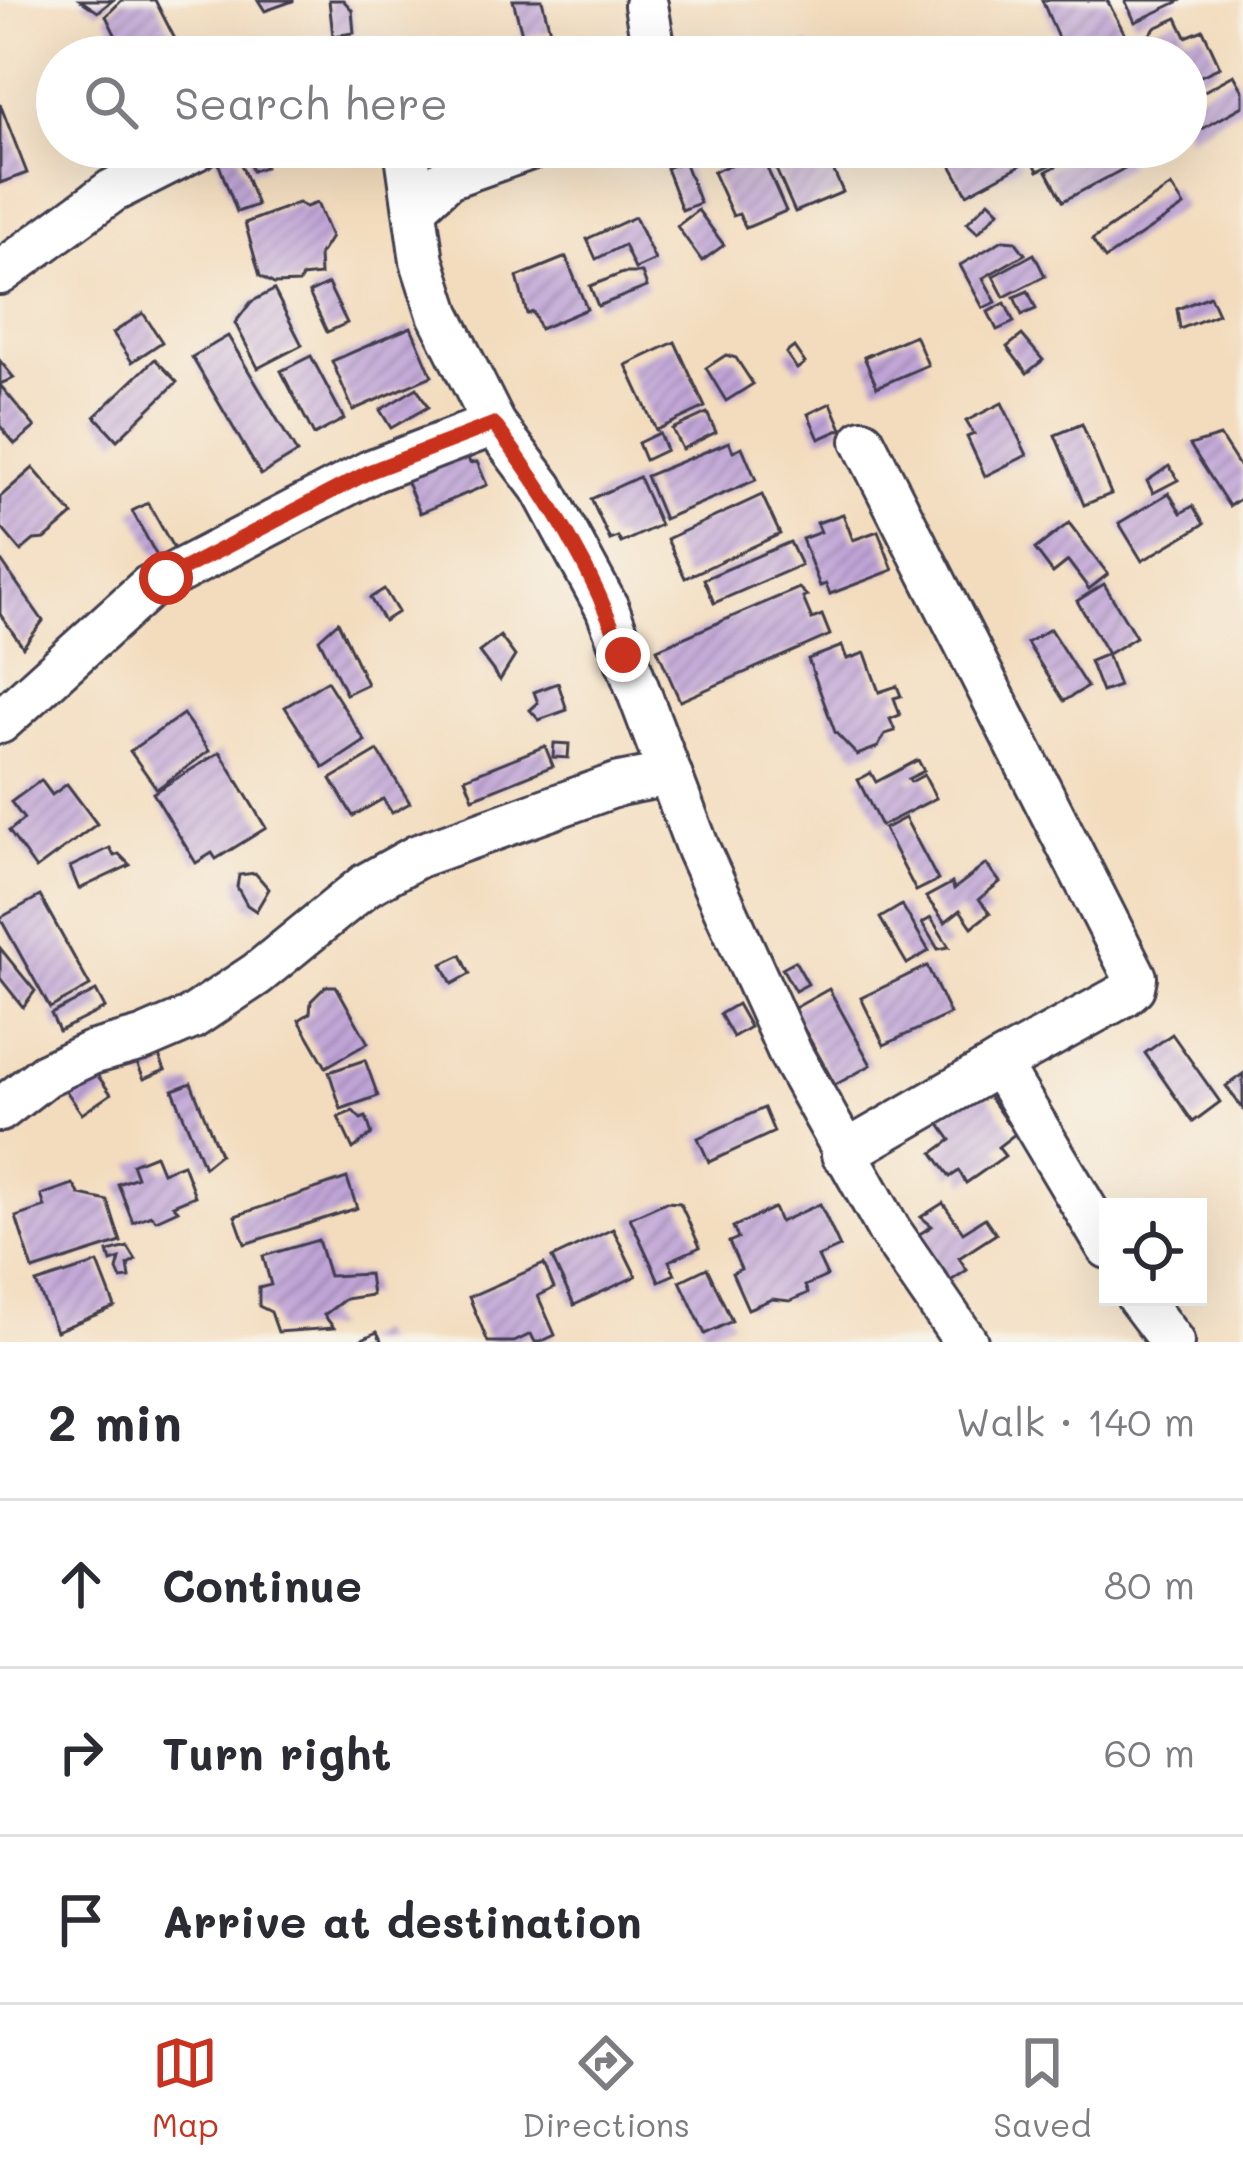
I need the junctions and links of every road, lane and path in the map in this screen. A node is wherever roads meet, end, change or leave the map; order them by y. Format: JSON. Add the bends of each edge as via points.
{"nodes":[{"id":1,"x":646,"y":5,"type":"dead end"},
{"id":2,"x":651,"y":36,"type":"edge"},
{"id":3,"x":157,"y":168,"type":"edge"},
{"id":4,"x":411,"y":168,"type":"edge"},
{"id":5,"x":433,"y":168,"type":"edge"},
{"id":6,"x":475,"y":168,"type":"edge"},
{"id":7,"x":448,"y":178,"type":"junction"},
{"id":8,"x":417,"y":206,"type":"junction"},
{"id":9,"x":0,"y":273,"type":"edge"},
{"id":10,"x":494,"y":424,"type":"junction"},
{"id":11,"x":863,"y":441,"type":"dead end"},
{"id":12,"x":0,"y":722,"type":"edge"},
{"id":13,"x":670,"y":774,"type":"junction"},
{"id":14,"x":999,"y":1064,"type":"junction"},
{"id":15,"x":0,"y":1110,"type":"edge"},
{"id":16,"x":843,"y":1154,"type":"junction"},
{"id":17,"x":1099,"y":1232,"type":"edge"},
{"id":18,"x":1145,"y":1306,"type":"edge"},
{"id":19,"x":966,"y":1342,"type":"edge"},
{"id":20,"x":1172,"y":1342,"type":"edge"}],
"edges":[{"from":1,"to":2,"type":"street"},
{"from":3,"to":9,"type":"street","via":[[112,191]]},
{"from":4,"to":8,"type":"street"},
{"from":5,"to":7,"type":"street"},
{"from":6,"to":7,"type":"street"},
{"from":7,"to":8,"type":"street"},
{"from":8,"to":10,"type":"street","via":[[428,284]]},
{"from":10,"to":12,"type":"street","via":[[371,471],[149,587]]},
{"from":10,"to":13,"type":"street","via":[[577,547]]},
{"from":11,"to":14,"type":"street","via":[[1135,977],[1124,994]]},
{"from":13,"to":15,"type":"street","via":[[619,784],[418,856],[365,885],[191,1018],[45,1075]]},
{"from":13,"to":16,"type":"street","via":[[791,1055]]},
{"from":14,"to":16,"type":"street"},
{"from":14,"to":17,"type":"street"},
{"from":16,"to":19,"type":"street"},
{"from":18,"to":20,"type":"street"}]}
